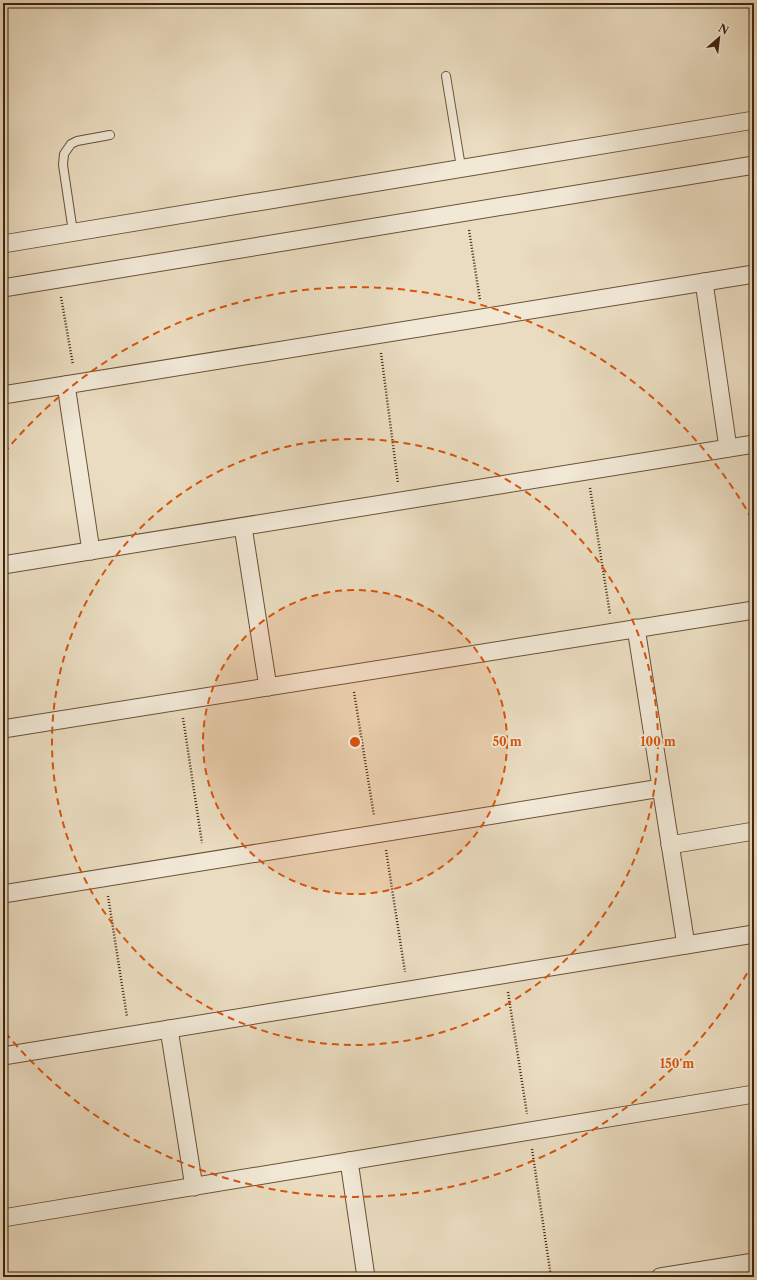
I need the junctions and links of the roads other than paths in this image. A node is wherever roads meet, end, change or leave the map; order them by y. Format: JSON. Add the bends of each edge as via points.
{"nodes":[{"id":1,"x":446,"y":76,"type":"dead end"},
{"id":2,"x":754,"y":120,"type":"edge"},
{"id":3,"x":110,"y":135,"type":"dead end"},
{"id":4,"x":754,"y":165,"type":"edge"},
{"id":5,"x":461,"y":168,"type":"junction"},
{"id":6,"x":73,"y":232,"type":"junction"},
{"id":7,"x":3,"y":244,"type":"edge"},
{"id":8,"x":754,"y":274,"type":"edge"},
{"id":9,"x":704,"y":282,"type":"junction"},
{"id":10,"x":3,"y":288,"type":"edge"},
{"id":11,"x":71,"y":384,"type":"junction"},
{"id":12,"x":3,"y":395,"type":"edge"},
{"id":13,"x":754,"y":444,"type":"edge"},
{"id":14,"x":728,"y":448,"type":"junction"},
{"id":15,"x":243,"y":527,"type":"junction"},
{"id":16,"x":91,"y":551,"type":"junction"},
{"id":17,"x":3,"y":565,"type":"edge"},
{"id":18,"x":754,"y":610,"type":"edge"},
{"id":19,"x":636,"y":628,"type":"junction"},
{"id":20,"x":268,"y":687,"type":"junction"},
{"id":21,"x":3,"y":729,"type":"edge"},
{"id":22,"x":661,"y":788,"type":"junction"},
{"id":23,"x":754,"y":831,"type":"edge"},
{"id":24,"x":670,"y":845,"type":"junction"},
{"id":25,"x":3,"y":894,"type":"edge"},
{"id":26,"x":750,"y":935,"type":"edge"},
{"id":27,"x":686,"y":945,"type":"junction"},
{"id":28,"x":169,"y":1029,"type":"junction"},
{"id":29,"x":3,"y":1056,"type":"edge"},
{"id":30,"x":754,"y":1094,"type":"edge"},
{"id":31,"x":349,"y":1161,"type":"junction"},
{"id":32,"x":194,"y":1187,"type":"junction"},
{"id":33,"x":3,"y":1218,"type":"edge"},
{"id":34,"x":754,"y":1262,"type":"edge"},
{"id":35,"x":366,"y":1277,"type":"edge"},
{"id":36,"x":660,"y":1277,"type":"edge"}],
"edges":[{"from":1,"to":5,"type":"lane"},
{"from":2,"to":5,"type":"street"},
{"from":3,"to":6,"type":"lane","via":[[77,141],[71,144],[64,154],[63,165]]},
{"from":4,"to":10,"type":"street"},
{"from":5,"to":6,"type":"street"},
{"from":6,"to":7,"type":"street"},
{"from":8,"to":9,"type":"street"},
{"from":9,"to":11,"type":"street"},
{"from":9,"to":14,"type":"street"},
{"from":11,"to":12,"type":"street"},
{"from":11,"to":16,"type":"street"},
{"from":13,"to":14,"type":"street"},
{"from":14,"to":15,"type":"street"},
{"from":15,"to":16,"type":"street"},
{"from":15,"to":20,"type":"street"},
{"from":16,"to":17,"type":"street"},
{"from":18,"to":19,"type":"street"},
{"from":19,"to":20,"type":"street"},
{"from":19,"to":22,"type":"street"},
{"from":20,"to":21,"type":"street"},
{"from":22,"to":24,"type":"street"},
{"from":22,"to":25,"type":"street"},
{"from":23,"to":24,"type":"street"},
{"from":24,"to":27,"type":"street"},
{"from":26,"to":27,"type":"street"},
{"from":27,"to":28,"type":"street"},
{"from":28,"to":29,"type":"street"},
{"from":28,"to":32,"type":"street"},
{"from":30,"to":31,"type":"street"},
{"from":31,"to":32,"type":"street"},
{"from":31,"to":35,"type":"street"},
{"from":32,"to":33,"type":"street"},
{"from":34,"to":36,"type":"street"}]}
